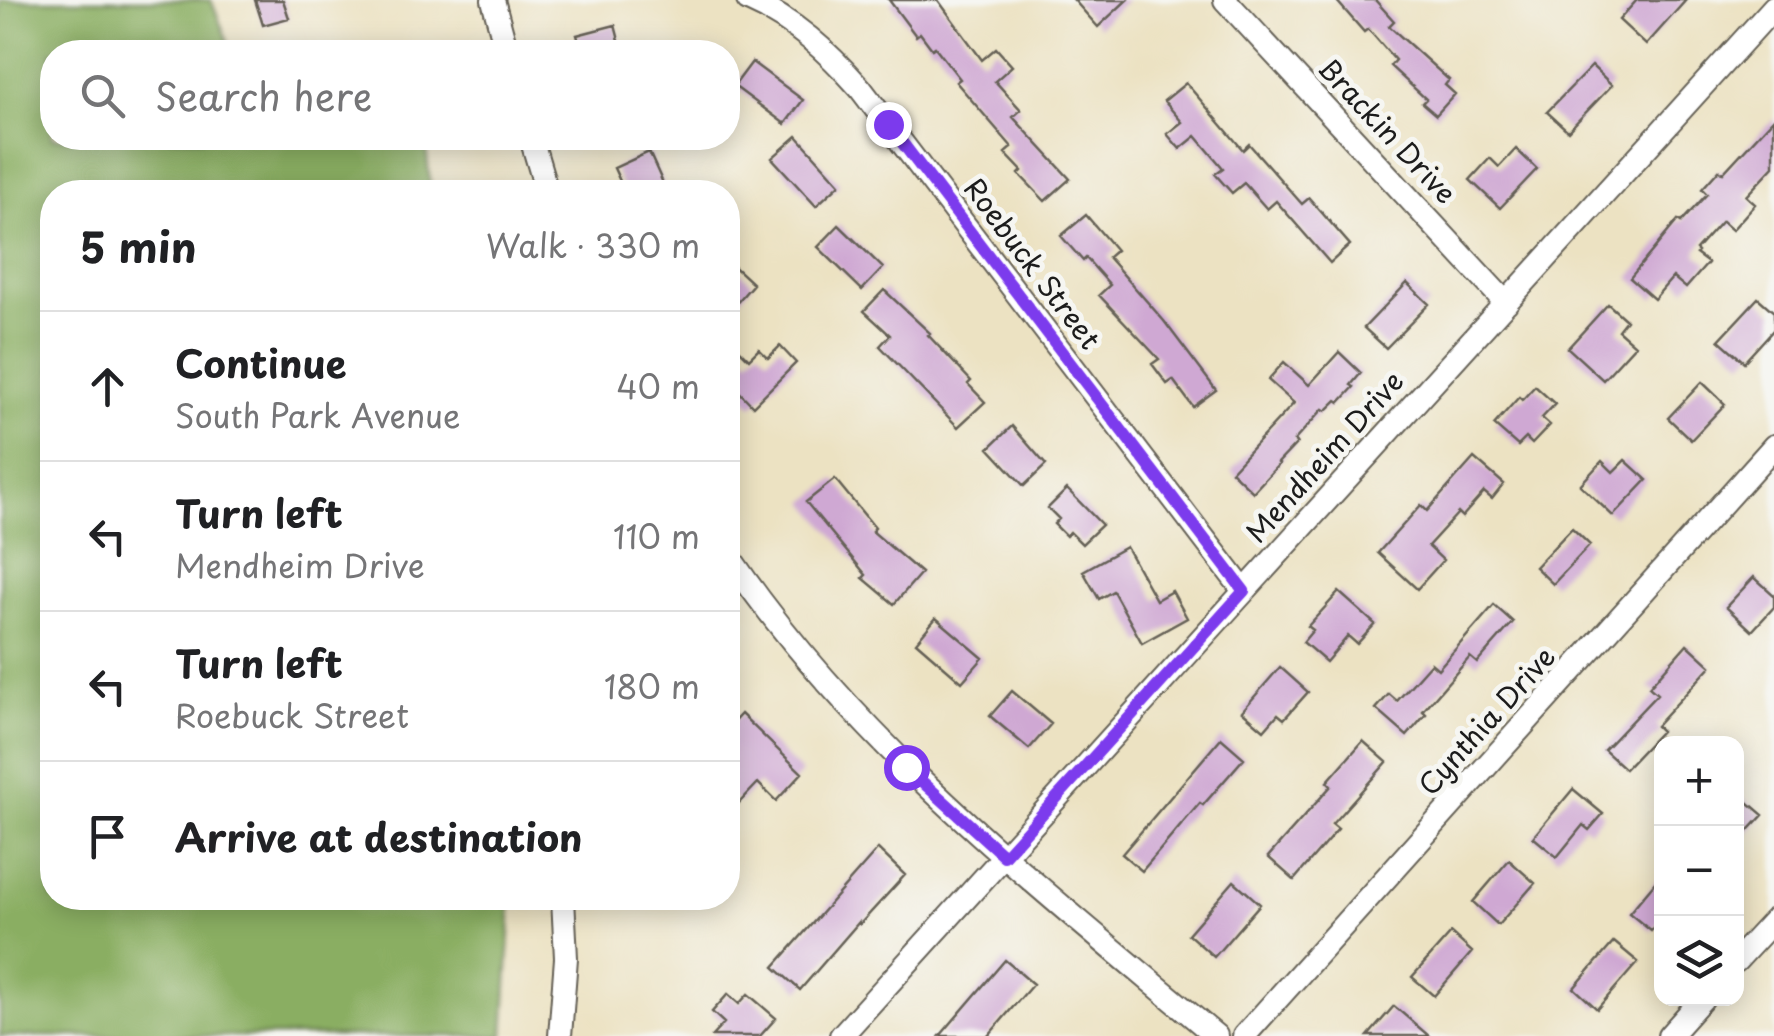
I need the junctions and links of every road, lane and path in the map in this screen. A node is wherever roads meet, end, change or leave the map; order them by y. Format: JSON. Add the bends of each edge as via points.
{"nodes":[{"id":1,"x":493,"y":0,"type":"edge"},
{"id":2,"x":748,"y":0,"type":"edge"},
{"id":3,"x":1225,"y":0,"type":"edge"},
{"id":4,"x":1774,"y":7,"type":"edge"},
{"id":5,"x":504,"y":40,"type":"edge"},
{"id":6,"x":535,"y":150,"type":"edge"},
{"id":7,"x":543,"y":180,"type":"edge"},
{"id":8,"x":1506,"y":303,"type":"junction"},
{"id":9,"x":1774,"y":446,"type":"edge"},
{"id":10,"x":740,"y":572,"type":"edge"},
{"id":11,"x":1244,"y":591,"type":"junction"},
{"id":12,"x":1004,"y":856,"type":"junction"},
{"id":13,"x":564,"y":910,"type":"edge"},
{"id":14,"x":1774,"y":920,"type":"edge"},
{"id":15,"x":1744,"y":952,"type":"edge"},
{"id":16,"x":1696,"y":1006,"type":"edge"},
{"id":17,"x":560,"y":1036,"type":"edge"},
{"id":18,"x":840,"y":1036,"type":"edge"},
{"id":19,"x":1216,"y":1036,"type":"edge"},
{"id":20,"x":1244,"y":1036,"type":"edge"},
{"id":21,"x":1669,"y":1036,"type":"edge"}],
"edges":[{"from":1,"to":5,"type":"street"},
{"from":2,"to":11,"type":"street","name":"Roebuck Street","via":[[810,37],[860,88]]},
{"from":3,"to":8,"type":"street","name":"Brackin Drive"},
{"from":4,"to":8,"type":"street","name":"Mendheim Drive"},
{"from":6,"to":7,"type":"street"},
{"from":8,"to":11,"type":"street","name":"Mendheim Drive"},
{"from":9,"to":20,"type":"street","name":"Cynthia Drive"},
{"from":10,"to":12,"type":"street","via":[[847,707]]},
{"from":11,"to":12,"type":"street","name":"Mendheim Drive"},
{"from":12,"to":18,"type":"street","name":"Mendheim Drive"},
{"from":12,"to":19,"type":"street"},
{"from":13,"to":17,"type":"street"},
{"from":14,"to":15,"type":"street"},
{"from":16,"to":21,"type":"street"}]}
